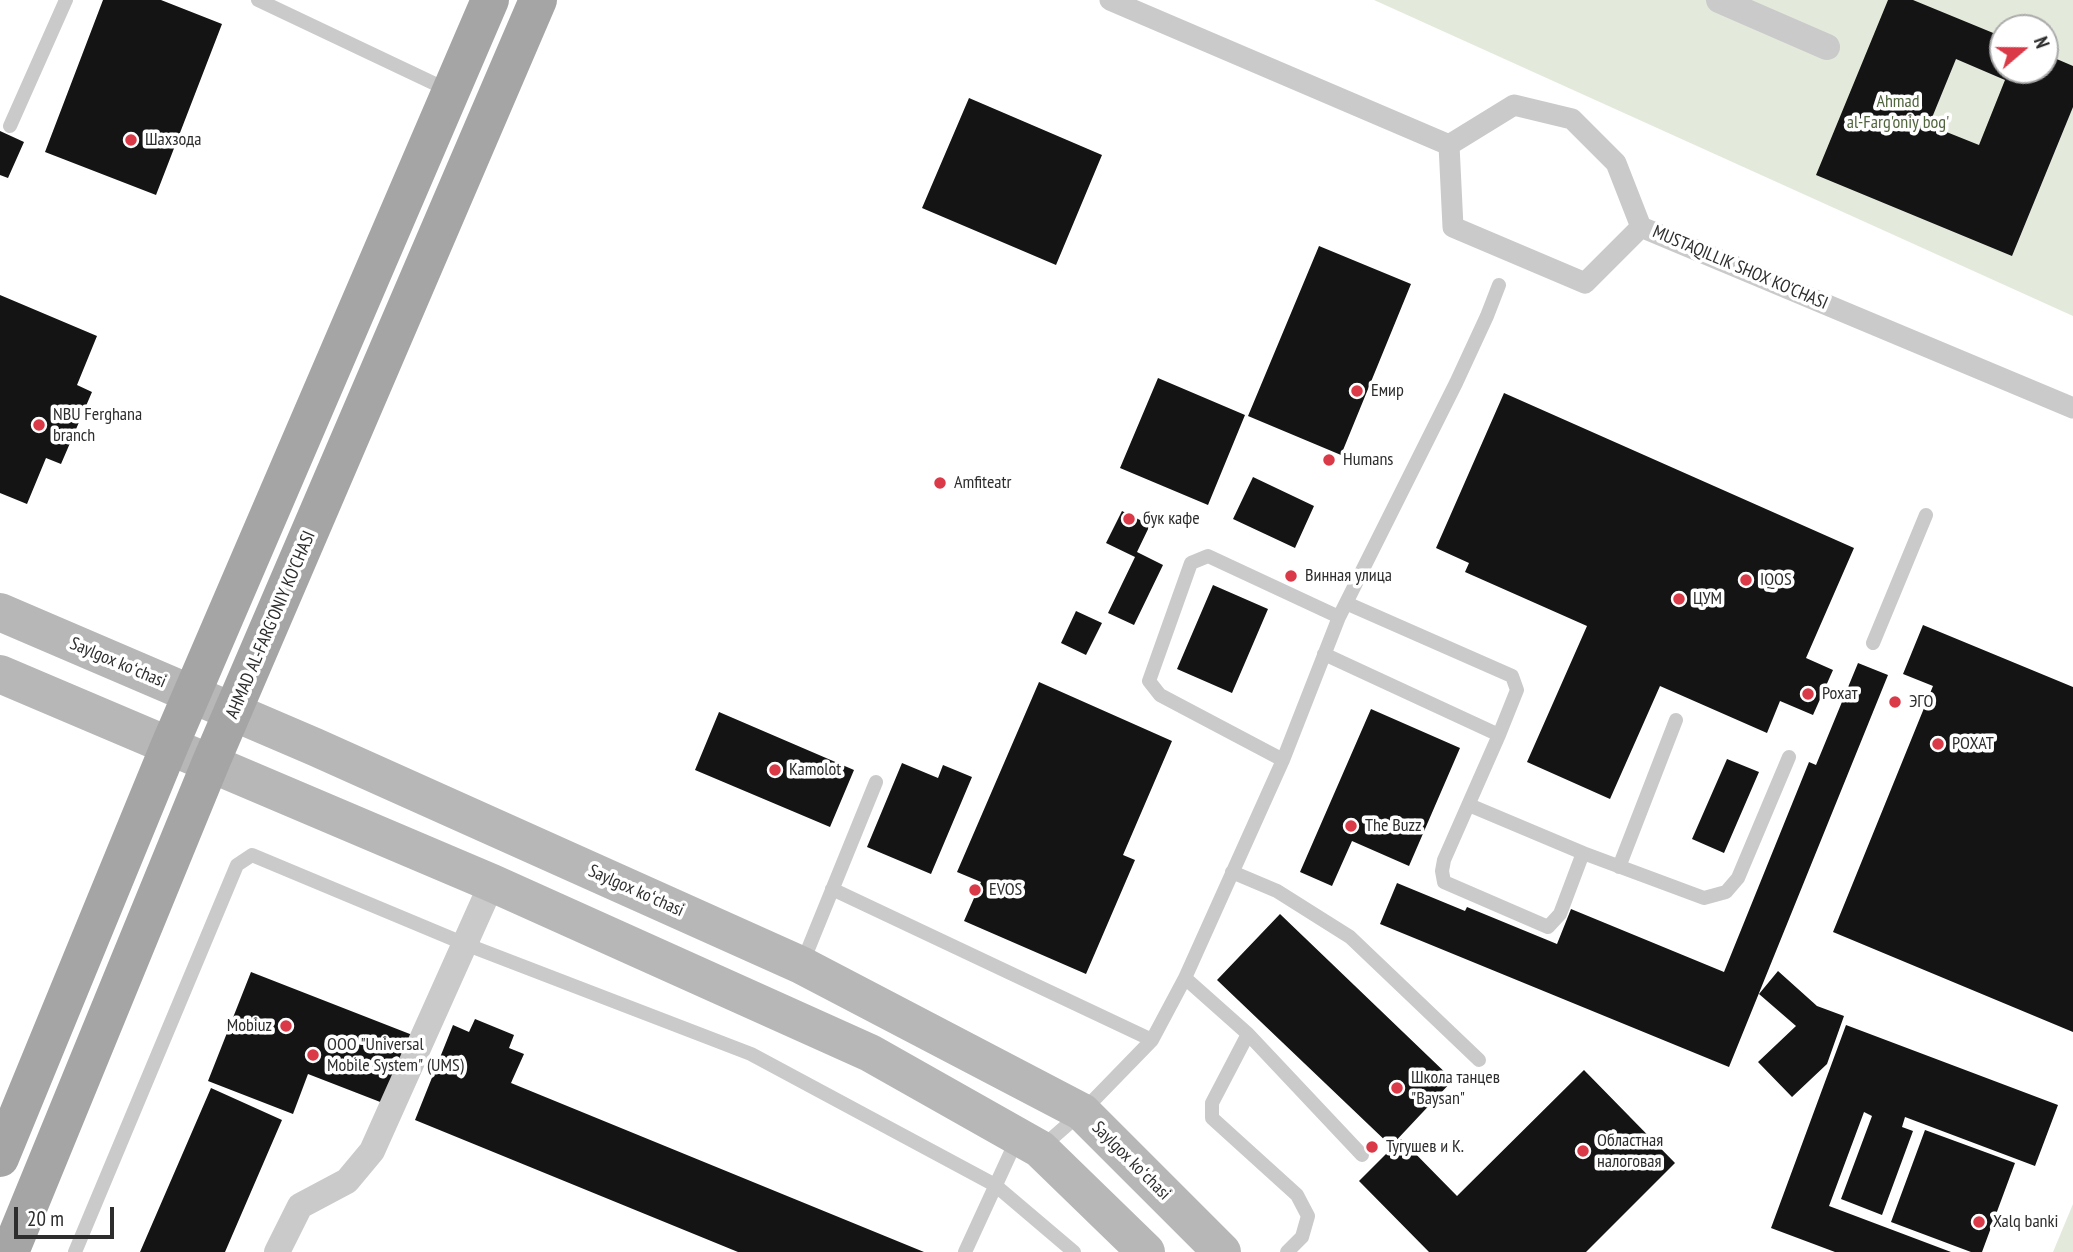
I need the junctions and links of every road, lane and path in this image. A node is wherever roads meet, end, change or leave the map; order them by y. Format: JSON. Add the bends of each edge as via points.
{"nodes":[{"id":1,"x":66,"y":0,"type":"edge"},
{"id":2,"x":490,"y":0,"type":"edge"},
{"id":3,"x":538,"y":0,"type":"edge"},
{"id":4,"x":1110,"y":0,"type":"edge"},
{"id":5,"x":1719,"y":0,"type":"edge"},
{"id":6,"x":268,"y":2,"type":"edge"},
{"id":7,"x":1827,"y":47,"type":"dead end"},
{"id":8,"x":451,"y":92,"type":"junction"},
{"id":9,"x":10,"y":126,"type":"dead end"},
{"id":10,"x":1449,"y":145,"type":"junction"},
{"id":11,"x":1642,"y":227,"type":"junction"},
{"id":12,"x":1499,"y":285,"type":"dead end"},
{"id":13,"x":2073,"y":408,"type":"edge"},
{"id":14,"x":1926,"y":515,"type":"dead end"},
{"id":15,"x":1346,"y":603,"type":"junction"},
{"id":16,"x":0,"y":612,"type":"edge"},
{"id":17,"x":1339,"y":617,"type":"junction"},
{"id":18,"x":1873,"y":643,"type":"dead end"},
{"id":19,"x":1324,"y":654,"type":"junction"},
{"id":20,"x":1,"y":676,"type":"edge"},
{"id":21,"x":193,"y":695,"type":"junction"},
{"id":22,"x":234,"y":712,"type":"junction"},
{"id":23,"x":1676,"y":720,"type":"dead end"},
{"id":24,"x":1499,"y":735,"type":"junction"},
{"id":25,"x":169,"y":747,"type":"junction"},
{"id":26,"x":1789,"y":757,"type":"dead end"},
{"id":27,"x":1283,"y":760,"type":"junction"},
{"id":28,"x":211,"y":762,"type":"junction"},
{"id":29,"x":876,"y":782,"type":"dead end"},
{"id":30,"x":1469,"y":805,"type":"junction"},
{"id":31,"x":1583,"y":853,"type":"junction"},
{"id":32,"x":1619,"y":867,"type":"junction"},
{"id":33,"x":1232,"y":872,"type":"junction"},
{"id":34,"x":492,"y":883,"type":"junction"},
{"id":35,"x":832,"y":889,"type":"junction"},
{"id":36,"x":465,"y":944,"type":"junction"},
{"id":37,"x":801,"y":965,"type":"junction"},
{"id":38,"x":1185,"y":978,"type":"junction"},
{"id":39,"x":1248,"y":1034,"type":"junction"},
{"id":40,"x":1152,"y":1040,"type":"junction"},
{"id":41,"x":1479,"y":1060,"type":"dead end"},
{"id":42,"x":1082,"y":1112,"type":"junction"},
{"id":43,"x":1029,"y":1142,"type":"junction"},
{"id":44,"x":1362,"y":1155,"type":"dead end"},
{"id":45,"x":0,"y":1158,"type":"edge"},
{"id":46,"x":995,"y":1185,"type":"junction"},
{"id":47,"x":10,"y":1252,"type":"edge"},
{"id":48,"x":75,"y":1252,"type":"edge"},
{"id":49,"x":277,"y":1252,"type":"edge"},
{"id":50,"x":965,"y":1252,"type":"edge"},
{"id":51,"x":1074,"y":1252,"type":"edge"},
{"id":52,"x":1145,"y":1252,"type":"edge"},
{"id":53,"x":1222,"y":1252,"type":"edge"},
{"id":54,"x":1287,"y":1252,"type":"edge"}],
"edges":[{"from":1,"to":9,"type":"lane"},
{"from":2,"to":8,"type":"main road"},
{"from":3,"to":22,"type":"main road","name":"AHMAD AL-FARG'ONIY KO'CHASI"},
{"from":4,"to":10,"type":"street"},
{"from":5,"to":7,"type":"street"},
{"from":6,"to":8,"type":"lane"},
{"from":8,"to":21,"type":"main road"},
{"from":10,"to":11,"type":"street","via":[[1514,105],[1572,119],[1616,163]]},
{"from":10,"to":11,"type":"street","name":"MUSTAQILLIK SHOX KO'CHASI","via":[[1453,227],[1586,283]]},
{"from":11,"to":13,"type":"street","name":"MUSTAQILLIK SHOX KO'CHASI"},
{"from":12,"to":15,"type":"lane","via":[[1456,383]]},
{"from":14,"to":18,"type":"lane"},
{"from":15,"to":17,"type":"lane"},
{"from":15,"to":24,"type":"lane","via":[[1511,676],[1517,690]]},
{"from":16,"to":21,"type":"main road","name":"Saylgox koʻchasi"},
{"from":17,"to":19,"type":"lane"},
{"from":17,"to":27,"type":"lane","via":[[1208,556],[1191,564],[1149,681],[1160,695]]},
{"from":19,"to":24,"type":"lane"},
{"from":19,"to":27,"type":"lane"},
{"from":20,"to":25,"type":"main road"},
{"from":21,"to":22,"type":"main road","name":"Saylgox koʻchasi"},
{"from":21,"to":25,"type":"main road"},
{"from":22,"to":28,"type":"main road","name":"AHMAD AL-FARG'ONIY KO'CHASI"},
{"from":22,"to":37,"type":"main road","name":"Saylgox koʻchasi"},
{"from":23,"to":32,"type":"lane"},
{"from":24,"to":30,"type":"lane"},
{"from":25,"to":28,"type":"main road"},
{"from":25,"to":45,"type":"main road"},
{"from":26,"to":32,"type":"lane","via":[[1738,878],[1726,892],[1704,898]]},
{"from":27,"to":33,"type":"lane"},
{"from":28,"to":34,"type":"main road"},
{"from":28,"to":47,"type":"main road","name":"AHMAD AL-FARG'ONIY KO'CHASI"},
{"from":29,"to":35,"type":"lane"},
{"from":30,"to":31,"type":"lane"},
{"from":30,"to":31,"type":"lane","via":[[1444,860],[1444,881],[1548,927],[1560,914]]},
{"from":31,"to":32,"type":"lane"},
{"from":33,"to":38,"type":"lane"},
{"from":33,"to":41,"type":"lane","via":[[1277,891],[1350,937]]},
{"from":34,"to":36,"type":"street"},
{"from":34,"to":43,"type":"main road","via":[[870,1053]]},
{"from":35,"to":37,"type":"lane"},
{"from":35,"to":40,"type":"lane"},
{"from":36,"to":46,"type":"lane","via":[[751,1054]]},
{"from":36,"to":48,"type":"lane","via":[[270,861],[252,855],[237,865]]},
{"from":36,"to":49,"type":"street","via":[[372,1151],[347,1181],[300,1206]]},
{"from":37,"to":42,"type":"main road","name":"Saylgox koʻchasi"},
{"from":38,"to":39,"type":"lane"},
{"from":38,"to":40,"type":"lane"},
{"from":39,"to":44,"type":"lane"},
{"from":39,"to":54,"type":"lane","via":[[1212,1102],[1212,1118],[1297,1195],[1308,1216],[1302,1237]]},
{"from":40,"to":42,"type":"lane"},
{"from":42,"to":43,"type":"lane"},
{"from":42,"to":53,"type":"main road","name":"Saylgox koʻchasi"},
{"from":43,"to":46,"type":"lane"},
{"from":43,"to":52,"type":"main road"},
{"from":46,"to":50,"type":"lane"},
{"from":46,"to":51,"type":"lane"}]}
